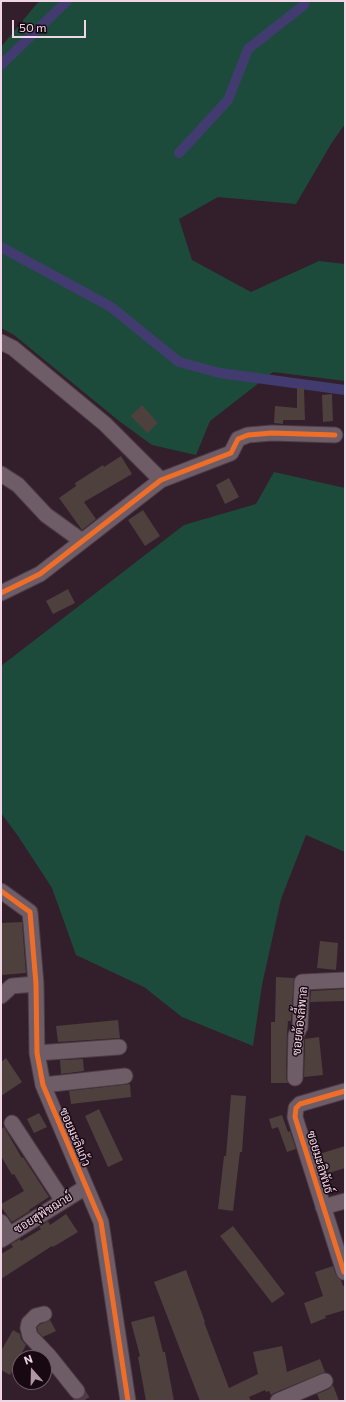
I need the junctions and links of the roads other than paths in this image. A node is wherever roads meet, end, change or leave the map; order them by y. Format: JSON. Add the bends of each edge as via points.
{"nodes":[{"id":1,"x":1,"y":342,"type":"edge"},
{"id":2,"x":335,"y":435,"type":"dead end"},
{"id":3,"x":1,"y":474,"type":"edge"},
{"id":4,"x":161,"y":480,"type":"junction"},
{"id":5,"x":82,"y":541,"type":"junction"},
{"id":6,"x":1,"y":593,"type":"edge"},
{"id":7,"x":1,"y":892,"type":"edge"},
{"id":8,"x":345,"y":980,"type":"edge"},
{"id":9,"x":36,"y":984,"type":"junction"},
{"id":10,"x":1,"y":996,"type":"edge"},
{"id":11,"x":119,"y":1047,"type":"dead end"},
{"id":12,"x":37,"y":1053,"type":"junction"},
{"id":13,"x":125,"y":1076,"type":"dead end"},
{"id":14,"x":295,"y":1078,"type":"dead end"},
{"id":15,"x":42,"y":1085,"type":"junction"},
{"id":16,"x":345,"y":1091,"type":"edge"},
{"id":17,"x":12,"y":1123,"type":"dead end"},
{"id":18,"x":86,"y":1187,"type":"junction"},
{"id":19,"x":63,"y":1201,"type":"junction"},
{"id":20,"x":345,"y":1201,"type":"edge"},
{"id":21,"x":323,"y":1207,"type":"junction"},
{"id":22,"x":1,"y":1222,"type":"edge"},
{"id":23,"x":5,"y":1237,"type":"edge"},
{"id":24,"x":343,"y":1264,"type":"edge"},
{"id":25,"x":44,"y":1314,"type":"dead end"},
{"id":26,"x":325,"y":1381,"type":"dead end"},
{"id":27,"x":78,"y":1391,"type":"tunnel mouth"},
{"id":28,"x":311,"y":1395,"type":"edge"},
{"id":29,"x":128,"y":1401,"type":"edge"},
{"id":30,"x":278,"y":1401,"type":"edge"}],
"edges":[{"from":1,"to":4,"type":"street","via":[[13,348],[105,424]]},
{"from":2,"to":4,"type":"street","via":[[248,435],[238,439],[231,453]]},
{"from":3,"to":5,"type":"street","via":[[18,485],[46,515]]},
{"from":4,"to":5,"type":"street"},
{"from":5,"to":6,"type":"street","via":[[40,574]]},
{"from":7,"to":9,"type":"street","name":"ซอยมะลิแก้ว","via":[[30,912]]},
{"from":8,"to":14,"type":"street","name":"ซอยต้องลี้พาล","via":[[302,982],[300,1027],[296,1036]]},
{"from":9,"to":10,"type":"street","via":[[12,986]]},
{"from":9,"to":12,"type":"street","name":"ซอยมะลิแก้ว"},
{"from":11,"to":12,"type":"street"},
{"from":12,"to":15,"type":"street","name":"ซอยมะลิแก้ว"},
{"from":13,"to":15,"type":"street"},
{"from":15,"to":18,"type":"street","name":"ซอยมะลิแก้ว"},
{"from":16,"to":21,"type":"street","name":"ซอยมะลิพันธ์","via":[[300,1104],[296,1108],[295,1117]]},
{"from":17,"to":19,"type":"street"},
{"from":18,"to":19,"type":"street","name":"ซอยสุพิชฌาย์"},
{"from":18,"to":29,"type":"street","name":"ซอยมะลิแก้ว","via":[[101,1222]]},
{"from":19,"to":23,"type":"street","name":"ซอยสุพิชฌาย์"},
{"from":20,"to":21,"type":"street"},
{"from":21,"to":24,"type":"street","name":"ซอยมะลิพันธ์"},
{"from":22,"to":23,"type":"street"},
{"from":25,"to":27,"type":"street","via":[[36,1316],[29,1323],[28,1332]]},
{"from":26,"to":28,"type":"street"},
{"from":28,"to":30,"type":"street"}]}
